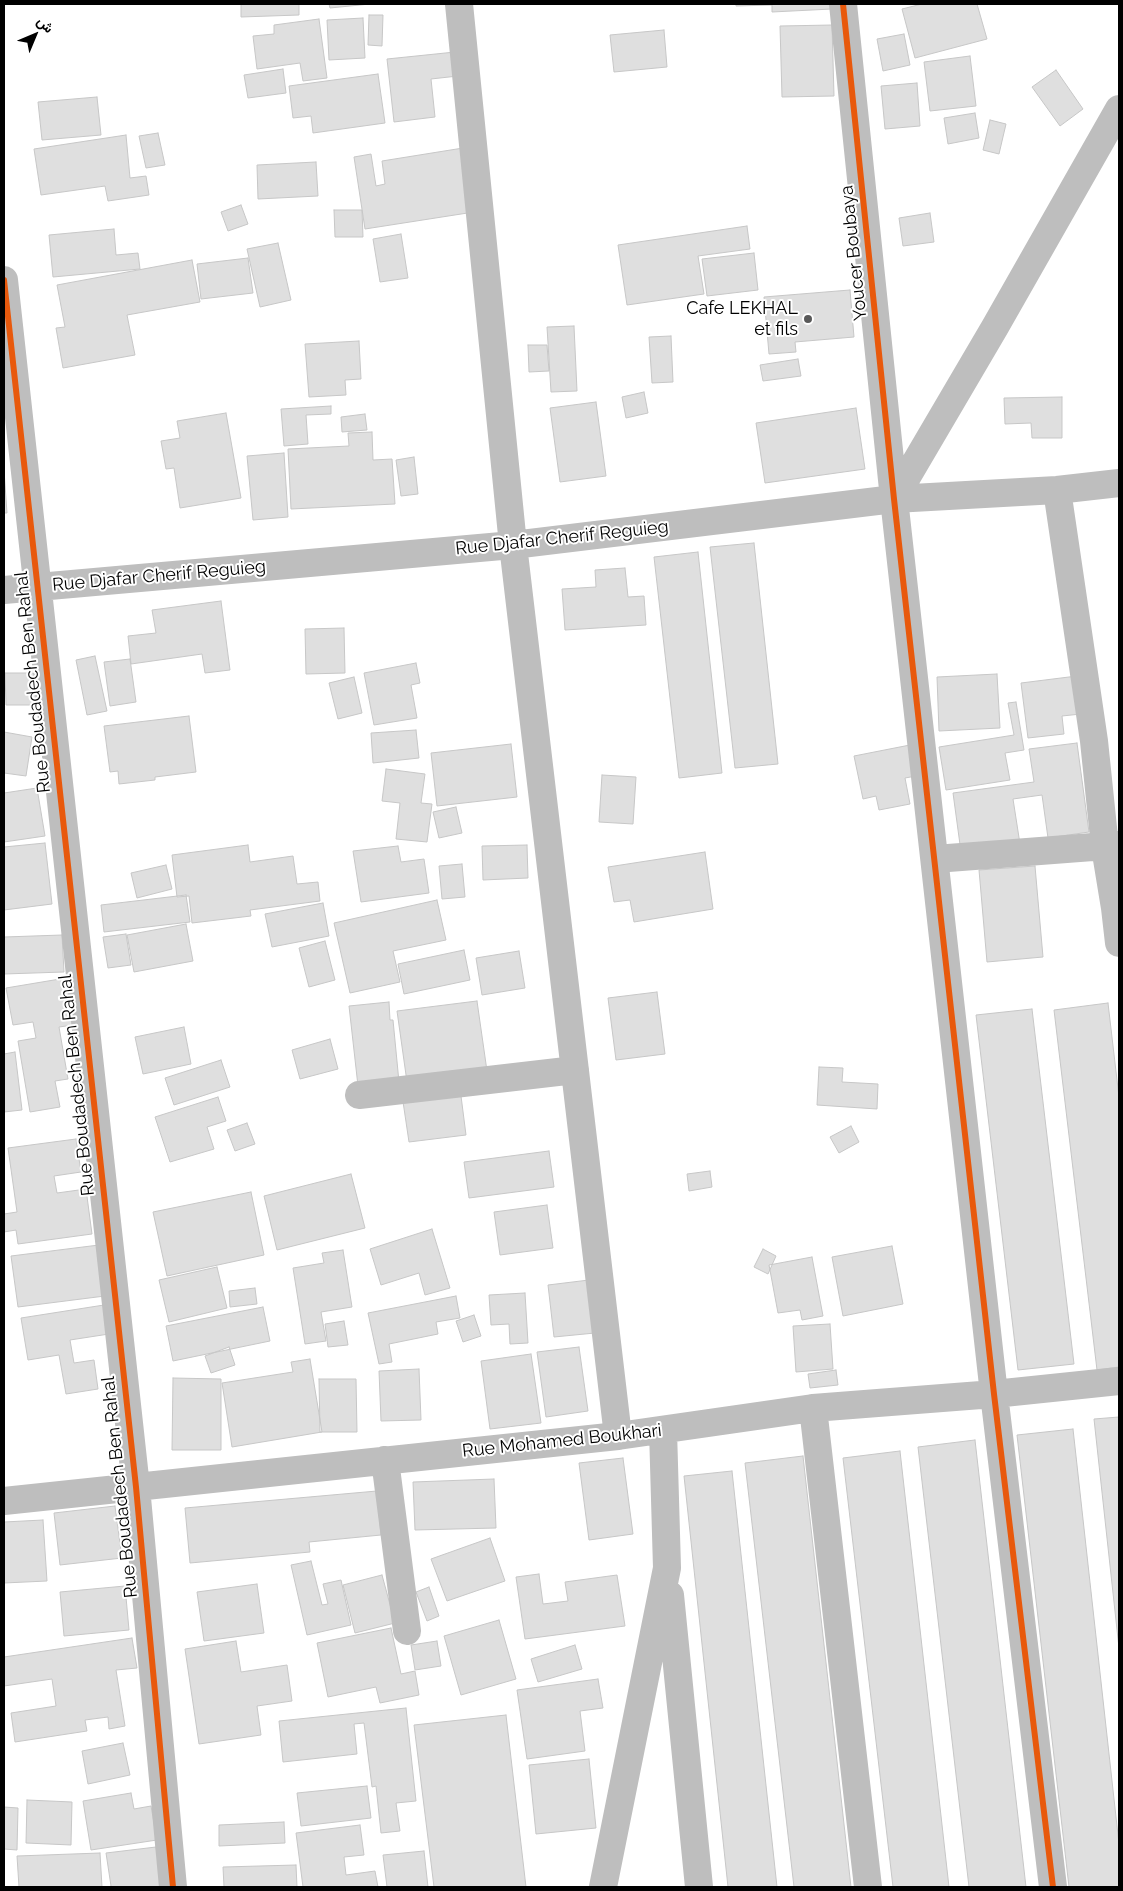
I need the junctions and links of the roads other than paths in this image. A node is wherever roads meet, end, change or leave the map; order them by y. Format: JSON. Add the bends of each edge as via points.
{"nodes":[{"id":1,"x":459,"y":4,"type":"edge"},
{"id":2,"x":843,"y":4,"type":"edge"},
{"id":3,"x":1119,"y":109,"type":"edge"},
{"id":4,"x":4,"y":280,"type":"edge"},
{"id":5,"x":1119,"y":482,"type":"edge"},
{"id":6,"x":1056,"y":490,"type":"junction"},
{"id":7,"x":894,"y":499,"type":"junction"},
{"id":8,"x":513,"y":545,"type":"junction"},
{"id":9,"x":38,"y":587,"type":"junction"},
{"id":10,"x":4,"y":590,"type":"edge"},
{"id":11,"x":1112,"y":846,"type":"edge"},
{"id":12,"x":935,"y":859,"type":"junction"},
{"id":13,"x":1119,"y":943,"type":"edge"},
{"id":14,"x":574,"y":1070,"type":"junction"},
{"id":15,"x":359,"y":1096,"type":"dead end"},
{"id":16,"x":1119,"y":1380,"type":"edge"},
{"id":17,"x":994,"y":1394,"type":"junction"},
{"id":18,"x":813,"y":1408,"type":"junction"},
{"id":19,"x":663,"y":1430,"type":"junction"},
{"id":20,"x":618,"y":1436,"type":"junction"},
{"id":21,"x":385,"y":1460,"type":"junction"},
{"id":22,"x":136,"y":1487,"type":"junction"},
{"id":23,"x":4,"y":1501,"type":"edge"},
{"id":24,"x":667,"y":1568,"type":"junction"},
{"id":25,"x":407,"y":1631,"type":"dead end"},
{"id":26,"x":173,"y":1887,"type":"edge"},
{"id":27,"x":603,"y":1887,"type":"edge"},
{"id":28,"x":699,"y":1887,"type":"edge"},
{"id":29,"x":868,"y":1887,"type":"edge"},
{"id":30,"x":1053,"y":1887,"type":"edge"}],
"edges":[{"from":1,"to":8,"type":"street"},
{"from":2,"to":7,"type":"street","name":"Youcer Boubaya"},
{"from":3,"to":7,"type":"street"},
{"from":4,"to":9,"type":"street","name":"Rue Boudadech Ben Rahal"},
{"from":5,"to":6,"type":"street","name":"Rue Djafar Cherif Reguieg"},
{"from":6,"to":7,"type":"street","name":"Rue Djafar Cherif Reguieg"},
{"from":6,"to":11,"type":"street"},
{"from":7,"to":8,"type":"street","name":"Rue Djafar Cherif Reguieg"},
{"from":7,"to":12,"type":"street","name":"Youcer Boubaya"},
{"from":8,"to":9,"type":"street","name":"Rue Djafar Cherif Reguieg"},
{"from":8,"to":14,"type":"street"},
{"from":9,"to":10,"type":"street","name":"Rue Djafar Cherif Reguieg"},
{"from":9,"to":22,"type":"street","name":"Rue Boudadech Ben Rahal"},
{"from":11,"to":12,"type":"street"},
{"from":11,"to":13,"type":"street"},
{"from":12,"to":17,"type":"street","name":"Youcer Boubaya"},
{"from":14,"to":15,"type":"street"},
{"from":14,"to":20,"type":"street"},
{"from":16,"to":17,"type":"street","name":"Rue Mohamed Boukhari"},
{"from":17,"to":18,"type":"street","name":"Rue Mohamed Boukhari"},
{"from":17,"to":30,"type":"street","name":"Youcer Boubaya"},
{"from":18,"to":19,"type":"street","name":"Rue Mohamed Boukhari"},
{"from":18,"to":29,"type":"street"},
{"from":19,"to":20,"type":"street","name":"Rue Mohamed Boukhari"},
{"from":19,"to":24,"type":"street"},
{"from":20,"to":21,"type":"street","name":"Rue Mohamed Boukhari"},
{"from":21,"to":22,"type":"street","name":"Rue Mohamed Boukhari"},
{"from":21,"to":25,"type":"street"},
{"from":22,"to":23,"type":"street","name":"Rue Mohamed Boukhari"},
{"from":22,"to":26,"type":"street","name":"Rue Boudadech Ben Rahal"},
{"from":24,"to":27,"type":"street"},
{"from":24,"to":28,"type":"street"}]}
